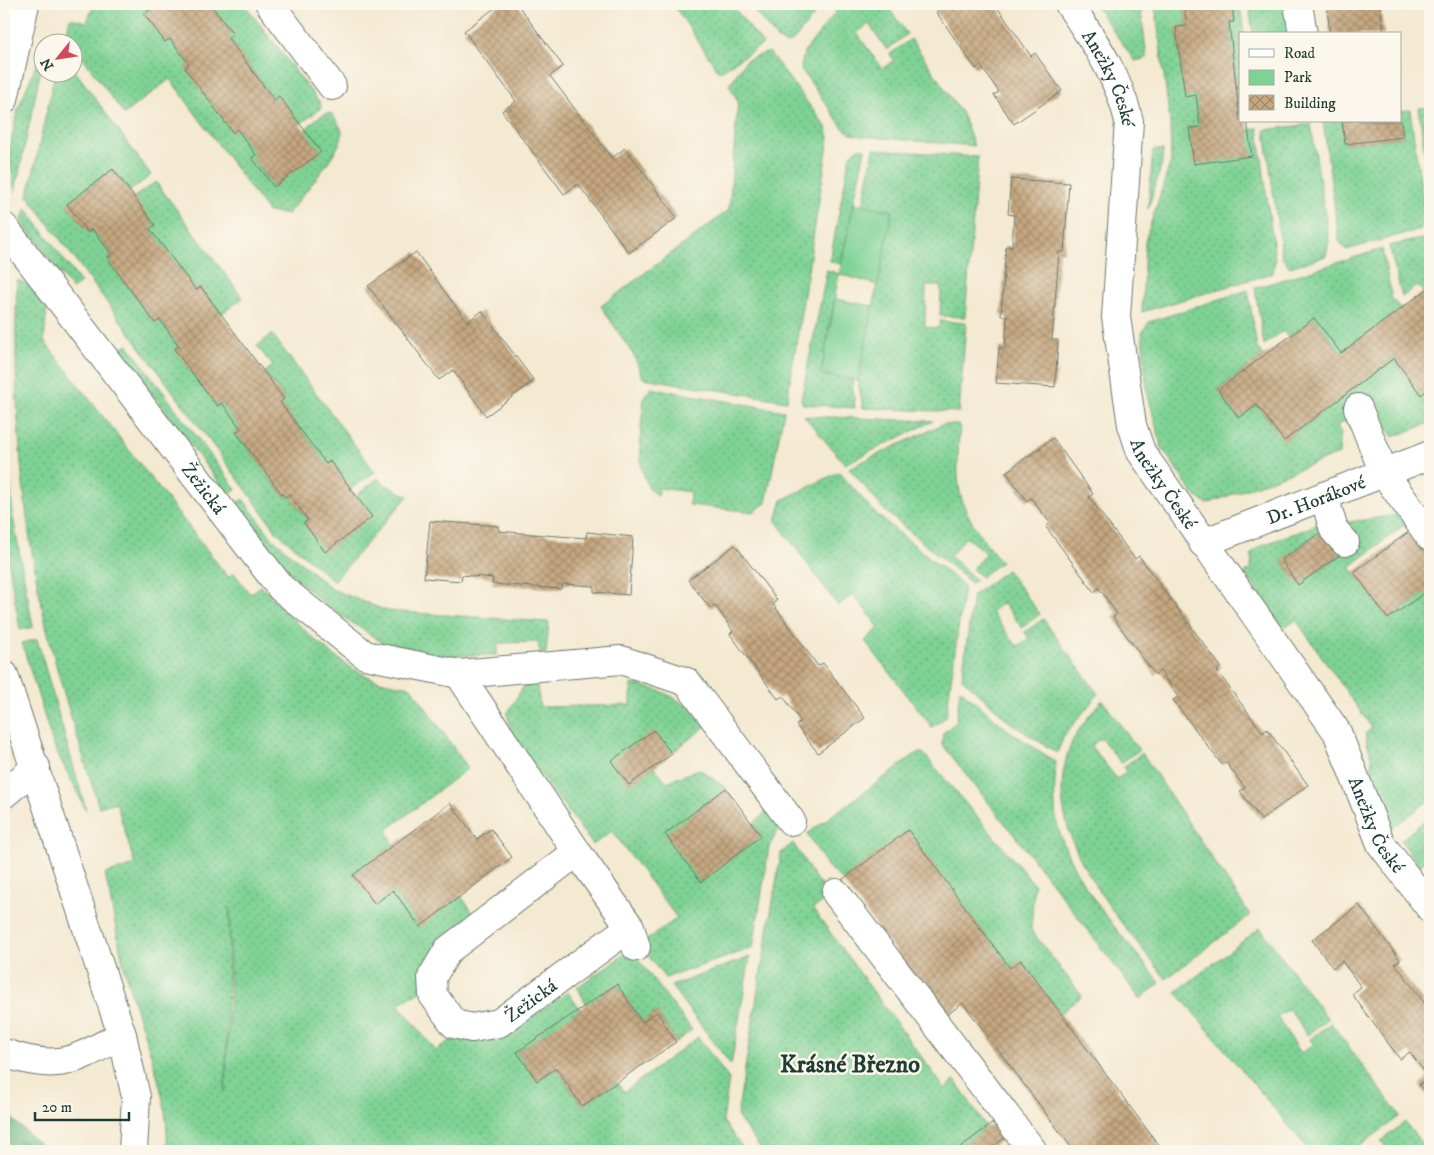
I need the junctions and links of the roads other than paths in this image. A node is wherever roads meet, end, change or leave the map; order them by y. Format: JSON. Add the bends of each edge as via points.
{"nodes":[{"id":1,"x":25,"y":4,"type":"edge"},
{"id":2,"x":270,"y":4,"type":"edge"},
{"id":3,"x":1068,"y":4,"type":"edge"},
{"id":4,"x":1298,"y":4,"type":"edge"},
{"id":5,"x":1302,"y":32,"type":"edge"},
{"id":6,"x":332,"y":86,"type":"dead end"},
{"id":7,"x":4,"y":99,"type":"edge"},
{"id":8,"x":4,"y":226,"type":"edge"},
{"id":9,"x":1358,"y":408,"type":"dead end"},
{"id":10,"x":1430,"y":455,"type":"edge"},
{"id":11,"x":1384,"y":473,"type":"junction"},
{"id":12,"x":1324,"y":496,"type":"junction"},
{"id":13,"x":1430,"y":536,"type":"edge"},
{"id":14,"x":1203,"y":542,"type":"junction"},
{"id":15,"x":1345,"y":542,"type":"dead end"},
{"id":16,"x":459,"y":674,"type":"junction"},
{"id":17,"x":4,"y":675,"type":"edge"},
{"id":18,"x":36,"y":767,"type":"junction"},
{"id":19,"x":4,"y":794,"type":"edge"},
{"id":20,"x":791,"y":821,"type":"dead end"},
{"id":21,"x":577,"y":852,"type":"junction"},
{"id":22,"x":836,"y":893,"type":"dead end"},
{"id":23,"x":1430,"y":908,"type":"edge"},
{"id":24,"x":122,"y":1035,"type":"junction"},
{"id":25,"x":4,"y":1053,"type":"edge"},
{"id":26,"x":133,"y":1151,"type":"edge"},
{"id":27,"x":1033,"y":1151,"type":"edge"}],
"edges":[{"from":1,"to":7,"type":"street"},
{"from":2,"to":6,"type":"street"},
{"from":3,"to":14,"type":"street","name":"Anežky České","via":[[1109,65],[1122,93],[1129,121],[1116,317],[1132,425],[1141,452]]},
{"from":4,"to":5,"type":"street"},
{"from":8,"to":16,"type":"street","name":"Žežická","via":[[281,588],[365,655]]},
{"from":9,"to":11,"type":"street"},
{"from":10,"to":11,"type":"street","name":"Dr. Horákové"},
{"from":11,"to":12,"type":"street","name":"Dr. Horákové"},
{"from":11,"to":13,"type":"street"},
{"from":12,"to":14,"type":"street","name":"Dr. Horákové"},
{"from":12,"to":15,"type":"street","via":[[1334,530]]},
{"from":14,"to":23,"type":"street","name":"Anežky České","via":[[1337,732],[1380,844]]},
{"from":16,"to":20,"type":"street","name":"Žežická","via":[[621,660],[687,682]]},
{"from":16,"to":21,"type":"street","name":"Žežická"},
{"from":17,"to":18,"type":"street"},
{"from":18,"to":19,"type":"street"},
{"from":18,"to":24,"type":"street"},
{"from":21,"to":21,"type":"street","name":"Žežická","via":[[633,937],[499,1023],[472,1028],[454,1024],[433,995],[432,977],[448,950]]},
{"from":22,"to":27,"type":"street"},
{"from":24,"to":25,"type":"street","via":[[71,1062],[32,1063]]},
{"from":24,"to":26,"type":"street","via":[[136,1097]]}]}
